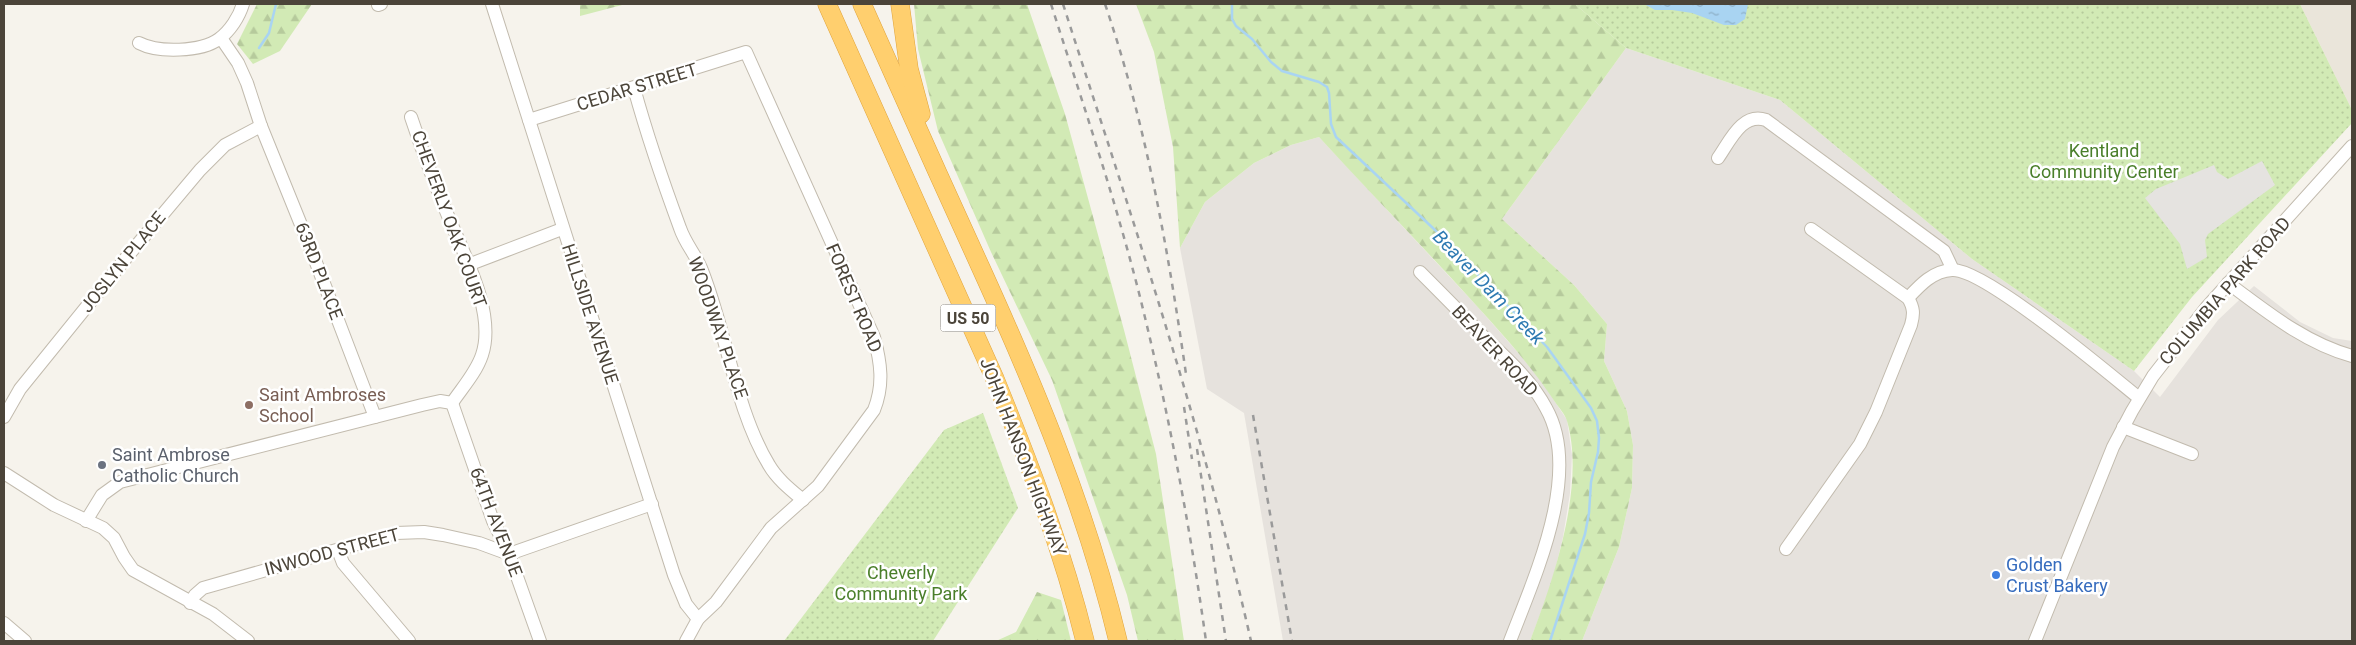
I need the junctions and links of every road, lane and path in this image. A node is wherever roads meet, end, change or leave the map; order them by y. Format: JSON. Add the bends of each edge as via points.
{"nodes":[{"id":1,"x":243,"y":4,"type":"edge"},
{"id":2,"x":492,"y":4,"type":"edge"},
{"id":3,"x":827,"y":4,"type":"edge"},
{"id":4,"x":862,"y":4,"type":"edge"},
{"id":5,"x":900,"y":4,"type":"edge"},
{"id":6,"x":221,"y":38,"type":"junction"},
{"id":7,"x":139,"y":43,"type":"dead end"},
{"id":8,"x":746,"y":52,"type":"joint"},
{"id":9,"x":634,"y":88,"type":"junction"},
{"id":10,"x":411,"y":117,"type":"dead end"},
{"id":11,"x":529,"y":120,"type":"junction"},
{"id":12,"x":261,"y":126,"type":"junction"},
{"id":13,"x":2352,"y":146,"type":"edge"},
{"id":14,"x":1718,"y":158,"type":"dead end"},
{"id":15,"x":954,"y":209,"type":"junction"},
{"id":16,"x":562,"y":229,"type":"junction"},
{"id":17,"x":1811,"y":229,"type":"dead end"},
{"id":18,"x":468,"y":265,"type":"junction"},
{"id":19,"x":1953,"y":270,"type":"junction"},
{"id":20,"x":1420,"y":272,"type":"dead end"},
{"id":21,"x":2228,"y":284,"type":"junction"},
{"id":22,"x":1908,"y":298,"type":"junction"},
{"id":23,"x":2352,"y":356,"type":"edge"},
{"id":24,"x":2139,"y":398,"type":"junction"},
{"id":25,"x":452,"y":403,"type":"junction"},
{"id":26,"x":4,"y":417,"type":"edge"},
{"id":27,"x":375,"y":417,"type":"junction"},
{"id":28,"x":2123,"y":427,"type":"junction"},
{"id":29,"x":2192,"y":454,"type":"dead end"},
{"id":30,"x":4,"y":473,"type":"edge"},
{"id":31,"x":803,"y":500,"type":"junction"},
{"id":32,"x":652,"y":504,"type":"junction"},
{"id":33,"x":86,"y":521,"type":"junction"},
{"id":34,"x":1786,"y":549,"type":"dead end"},
{"id":35,"x":338,"y":550,"type":"junction"},
{"id":36,"x":509,"y":554,"type":"junction"},
{"id":37,"x":190,"y":603,"type":"junction"},
{"id":38,"x":698,"y":619,"type":"junction"},
{"id":39,"x":4,"y":623,"type":"edge"},
{"id":40,"x":25,"y":641,"type":"edge"},
{"id":41,"x":248,"y":641,"type":"edge"},
{"id":42,"x":409,"y":641,"type":"edge"},
{"id":43,"x":540,"y":641,"type":"edge"},
{"id":44,"x":686,"y":641,"type":"edge"},
{"id":45,"x":1085,"y":641,"type":"edge"},
{"id":46,"x":1118,"y":641,"type":"edge"},
{"id":47,"x":1510,"y":641,"type":"edge"},
{"id":48,"x":2035,"y":641,"type":"edge"}],
"edges":[{"from":1,"to":6,"type":"street","via":[[234,23]]},
{"from":2,"to":11,"type":"street","name":"HILLSIDE AVENUE"},
{"from":3,"to":45,"type":"highway","name":"JOHN HANSON HIGHWAY","number":"US 50","via":[[1021,441],[1054,534]]},
{"from":4,"to":15,"type":"highway","name":"JOHN HANSON HIGHWAY","number":"US 50"},
{"from":5,"to":15,"type":"highway","via":[[913,87]]},
{"from":6,"to":7,"type":"street","via":[[178,49],[150,48]]},
{"from":6,"to":12,"type":"street","name":"63RD PLACE","via":[[238,63]]},
{"from":8,"to":9,"type":"street","name":"CEDAR STREET"},
{"from":8,"to":31,"type":"street","name":"FOREST ROAD","via":[[874,337],[881,364],[879,396],[874,410],[829,472]]},
{"from":9,"to":11,"type":"street","name":"CEDAR STREET"},
{"from":9,"to":31,"type":"street","name":"WOODWAY PLACE","via":[[680,229],[704,276],[760,448],[779,479]]},
{"from":10,"to":18,"type":"street","name":"CHEVERLY OAK COURT"},
{"from":11,"to":16,"type":"street","name":"HILLSIDE AVENUE"},
{"from":12,"to":26,"type":"street","name":"JOSLYN PLACE","via":[[225,145],[185,188],[20,389]]},
{"from":12,"to":27,"type":"street","name":"63RD PLACE"},
{"from":13,"to":21,"type":"street","name":"COLUMBIA PARK ROAD"},
{"from":14,"to":19,"type":"street","via":[[1744,123],[1754,118],[1766,120],[1944,251]]},
{"from":15,"to":46,"type":"highway","name":"JOHN HANSON HIGHWAY","number":"US 50","via":[[1049,426],[1085,526]]},
{"from":16,"to":18,"type":"street"},
{"from":16,"to":32,"type":"street","name":"HILLSIDE AVENUE"},
{"from":17,"to":22,"type":"street"},
{"from":18,"to":25,"type":"street","name":"CHEVERLY OAK COURT","via":[[484,311],[484,341],[475,370]]},
{"from":19,"to":22,"type":"street","via":[[1935,274],[1921,283]]},
{"from":19,"to":24,"type":"street","via":[[1971,273],[1993,286]]},
{"from":20,"to":47,"type":"street","name":"BEAVER ROAD","via":[[1520,372],[1547,408],[1556,433],[1559,452],[1555,508],[1535,578]]},
{"from":21,"to":23,"type":"street","via":[[2296,332],[2322,346]]},
{"from":21,"to":24,"type":"street","name":"COLUMBIA PARK ROAD","via":[[2182,337]]},
{"from":22,"to":34,"type":"street","via":[[1914,314],[1911,325],[1876,412],[1860,444]]},
{"from":24,"to":28,"type":"street","name":"COLUMBIA PARK ROAD"},
{"from":25,"to":27,"type":"street","via":[[433,402]]},
{"from":25,"to":36,"type":"street","name":"64TH AVENUE","via":[[493,520]]},
{"from":27,"to":33,"type":"street","via":[[120,482],[102,495]]},
{"from":28,"to":29,"type":"street"},
{"from":28,"to":48,"type":"street","name":"COLUMBIA PARK ROAD"},
{"from":30,"to":33,"type":"street"},
{"from":31,"to":38,"type":"street","name":"FOREST ROAD","via":[[771,528],[727,588]]},
{"from":32,"to":36,"type":"street"},
{"from":32,"to":38,"type":"street","name":"HILLSIDE AVENUE","via":[[679,588]]},
{"from":33,"to":37,"type":"street","via":[[110,533],[133,570]]},
{"from":35,"to":36,"type":"street","name":"INWOOD STREET","via":[[409,532],[470,541]]},
{"from":35,"to":37,"type":"street","name":"INWOOD STREET","via":[[204,588]]},
{"from":35,"to":42,"type":"street","via":[[343,562]]},
{"from":36,"to":43,"type":"street","name":"64TH AVENUE"},
{"from":37,"to":41,"type":"street","via":[[213,614]]},
{"from":38,"to":44,"type":"street","name":"FOREST ROAD"},
{"from":39,"to":40,"type":"street"}]}
